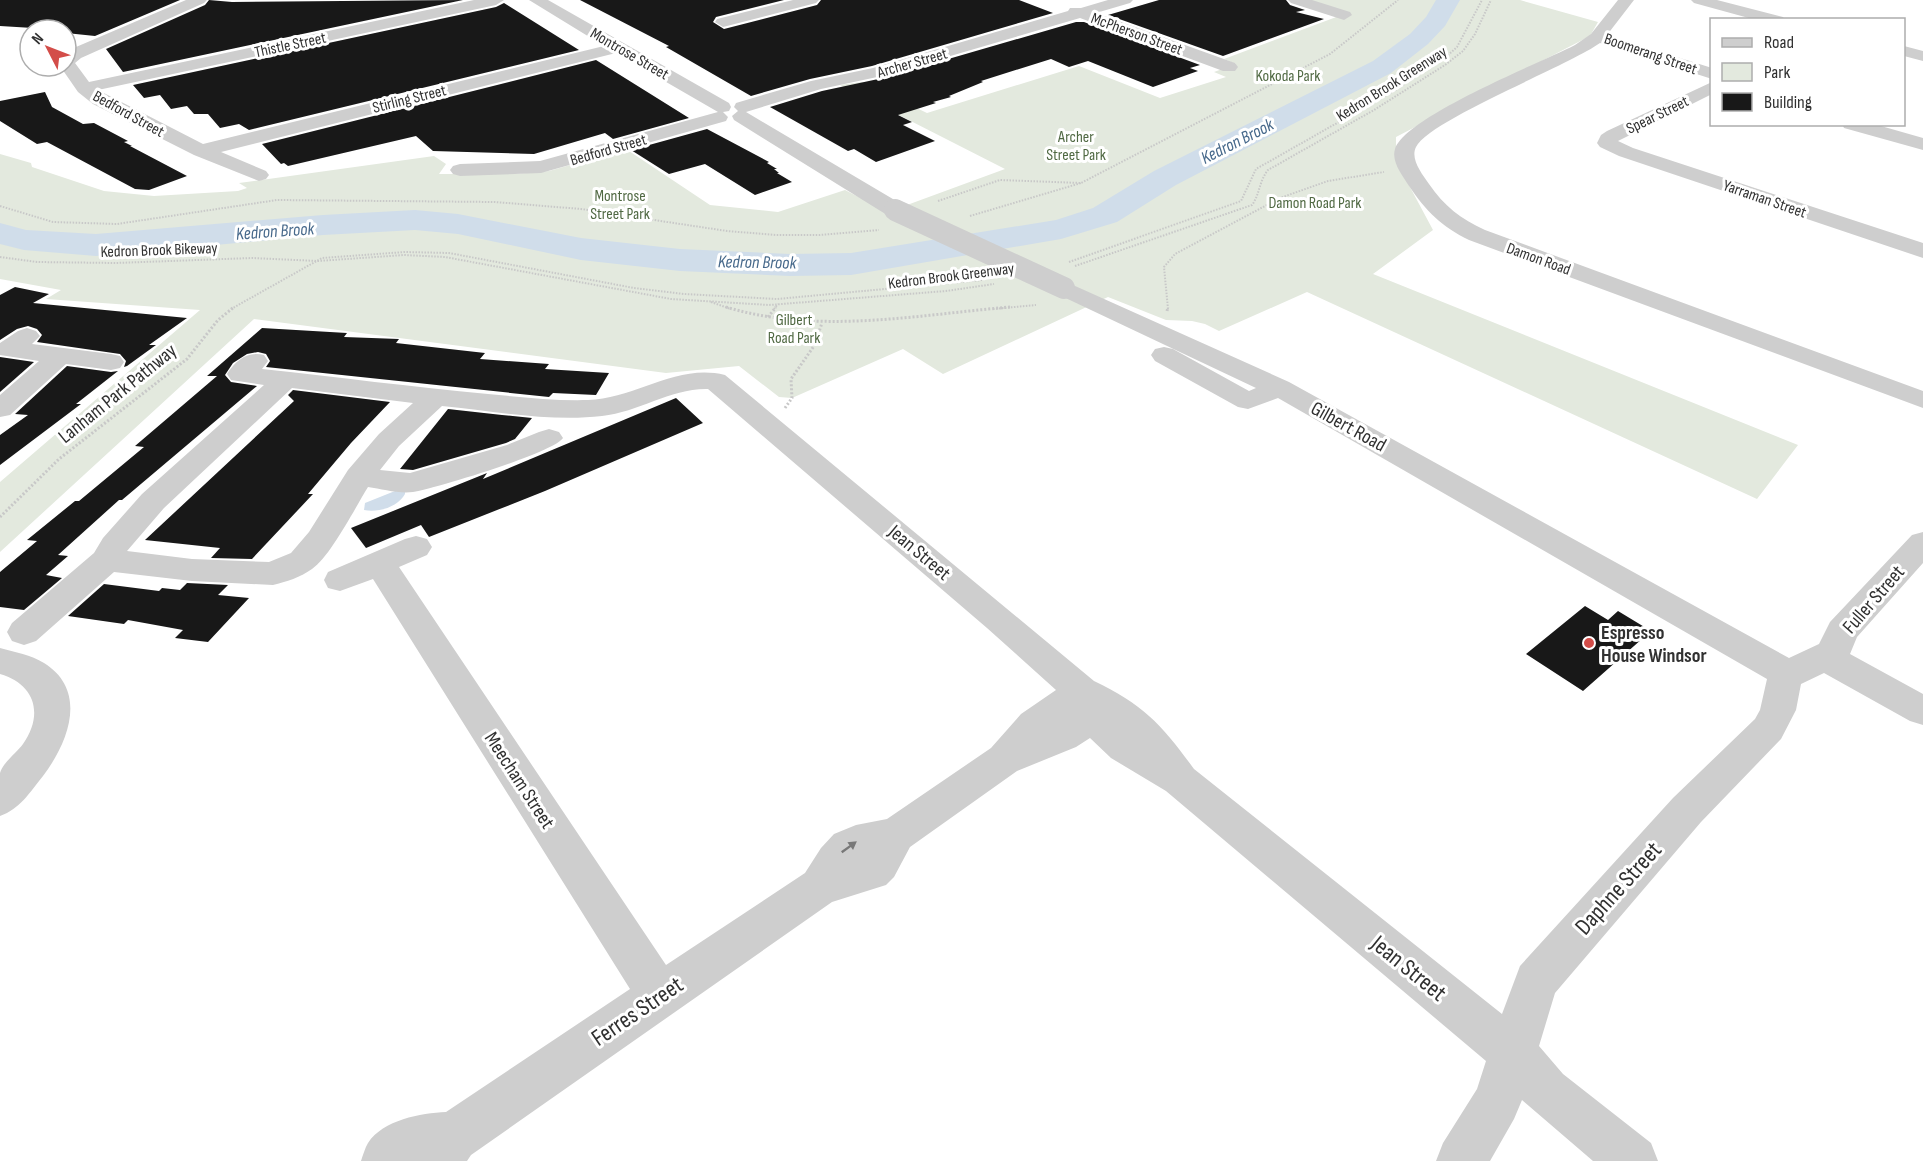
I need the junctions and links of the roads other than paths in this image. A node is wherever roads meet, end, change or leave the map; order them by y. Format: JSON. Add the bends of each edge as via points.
{"nodes":[{"id":1,"x":182,"y":0,"type":"edge"},
{"id":2,"x":199,"y":0,"type":"edge"},
{"id":3,"x":410,"y":0,"type":"edge"},
{"id":4,"x":496,"y":0,"type":"edge"},
{"id":5,"x":537,"y":0,"type":"edge"},
{"id":6,"x":812,"y":0,"type":"edge"},
{"id":7,"x":1125,"y":0,"type":"edge"},
{"id":8,"x":1296,"y":0,"type":"edge"},
{"id":9,"x":1626,"y":0,"type":"edge"},
{"id":10,"x":1699,"y":0,"type":"edge"},
{"id":11,"x":1745,"y":0,"type":"edge"},
{"id":12,"x":1055,"y":3,"type":"dead end"},
{"id":13,"x":1728,"y":7,"type":"junction"},
{"id":14,"x":1081,"y":13,"type":"junction"},
{"id":15,"x":430,"y":14,"type":"junction"},
{"id":16,"x":1344,"y":15,"type":"dead end"},
{"id":17,"x":1769,"y":18,"type":"edge"},
{"id":18,"x":151,"y":19,"type":"junction"},
{"id":19,"x":723,"y":22,"type":"dead end"},
{"id":20,"x":1597,"y":37,"type":"junction"},
{"id":21,"x":618,"y":47,"type":"junction"},
{"id":22,"x":1905,"y":51,"type":"edge"},
{"id":23,"x":1923,"y":56,"type":"edge"},
{"id":24,"x":1228,"y":67,"type":"dead end"},
{"id":25,"x":1710,"y":73,"type":"edge"},
{"id":26,"x":84,"y":87,"type":"junction"},
{"id":27,"x":1710,"y":88,"type":"edge"},
{"id":28,"x":731,"y":112,"type":"junction"},
{"id":29,"x":1858,"y":126,"type":"edge"},
{"id":30,"x":1889,"y":126,"type":"edge"},
{"id":31,"x":1923,"y":138,"type":"edge"},
{"id":32,"x":1608,"y":144,"type":"joint"},
{"id":33,"x":1923,"y":144,"type":"edge"},
{"id":34,"x":201,"y":151,"type":"junction"},
{"id":35,"x":460,"y":170,"type":"dead end"},
{"id":36,"x":259,"y":176,"type":"dead end"},
{"id":37,"x":889,"y":219,"type":"joint"},
{"id":38,"x":1923,"y":251,"type":"edge"},
{"id":39,"x":1069,"y":282,"type":"junction"},
{"id":40,"x":27,"y":336,"type":"dead end"},
{"id":41,"x":61,"y":355,"type":"junction"},
{"id":42,"x":255,"y":361,"type":"dead end"},
{"id":43,"x":111,"y":362,"type":"dead end"},
{"id":44,"x":286,"y":379,"type":"junction"},
{"id":45,"x":1279,"y":387,"type":"junction"},
{"id":46,"x":435,"y":398,"type":"junction"},
{"id":47,"x":1923,"y":400,"type":"edge"},
{"id":48,"x":0,"y":409,"type":"edge"},
{"id":49,"x":549,"y":438,"type":"dead end"},
{"id":50,"x":359,"y":477,"type":"junction"},
{"id":51,"x":1923,"y":543,"type":"edge"},
{"id":52,"x":416,"y":547,"type":"dead end"},
{"id":53,"x":107,"y":560,"type":"junction"},
{"id":54,"x":380,"y":564,"type":"junction"},
{"id":55,"x":340,"y":580,"type":"dead end"},
{"id":56,"x":24,"y":632,"type":"dead end"},
{"id":57,"x":1827,"y":658,"type":"junction"},
{"id":58,"x":0,"y":661,"type":"edge"},
{"id":59,"x":1788,"y":674,"type":"junction"},
{"id":60,"x":1095,"y":704,"type":"junction"},
{"id":61,"x":1923,"y":711,"type":"edge"},
{"id":62,"x":0,"y":799,"type":"edge"},
{"id":63,"x":660,"y":995,"type":"junction"},
{"id":64,"x":1512,"y":1052,"type":"junction"},
{"id":65,"x":445,"y":1149,"type":"edge"},
{"id":66,"x":386,"y":1161,"type":"edge"},
{"id":67,"x":1461,"y":1161,"type":"edge"},
{"id":68,"x":1633,"y":1161,"type":"edge"}],
"edges":[{"from":1,"to":18,"type":"street","name":"Bedford Street"},
{"from":2,"to":18,"type":"street","name":"Bedford Street"},
{"from":3,"to":15,"type":"street"},
{"from":4,"to":15,"type":"street","name":"Thistle Street"},
{"from":5,"to":21,"type":"street","name":"Montrose Street"},
{"from":6,"to":19,"type":"street"},
{"from":7,"to":14,"type":"street","name":"Archer Street"},
{"from":8,"to":16,"type":"street"},
{"from":9,"to":20,"type":"street","name":"Boomerang Street"},
{"from":10,"to":13,"type":"street"},
{"from":11,"to":13,"type":"street"},
{"from":12,"to":14,"type":"street","name":"McPherson Street"},
{"from":13,"to":17,"type":"street"},
{"from":14,"to":24,"type":"street","name":"McPherson Street"},
{"from":14,"to":28,"type":"street","name":"Archer Street"},
{"from":15,"to":26,"type":"street","name":"Thistle Street"},
{"from":18,"to":26,"type":"street","name":"Bedford Street","via":[[68,58],[66,62]]},
{"from":20,"to":25,"type":"street","name":"Boomerang Street"},
{"from":20,"to":47,"type":"street","name":"Damon Road","via":[[1408,141],[1404,149],[1408,169],[1434,207],[1450,223],[1477,235]]},
{"from":21,"to":28,"type":"street","name":"Montrose Street"},
{"from":21,"to":34,"type":"street","name":"Stirling Street"},
{"from":22,"to":23,"type":"street"},
{"from":26,"to":34,"type":"street","name":"Bedford Street","via":[[99,100]]},
{"from":27,"to":32,"type":"street","name":"Spear Street","via":[[1614,135]]},
{"from":28,"to":35,"type":"street","name":"Bedford Street","via":[[541,167]]},
{"from":28,"to":37,"type":"street","name":"Montrose Street"},
{"from":29,"to":33,"type":"street"},
{"from":30,"to":31,"type":"street"},
{"from":32,"to":38,"type":"street","name":"Yarraman Street"},
{"from":34,"to":36,"type":"street","name":"Bedford Street"},
{"from":37,"to":39,"type":"street","name":"Gilbert Road","bridge":true},
{"from":39,"to":45,"type":"street","name":"Gilbert Road","via":[[1144,324]]},
{"from":39,"to":45,"type":"street","via":[[1116,327],[1246,401]]},
{"from":40,"to":41,"type":"street","via":[[8,349]]},
{"from":41,"to":43,"type":"street"},
{"from":41,"to":48,"type":"street"},
{"from":42,"to":44,"type":"street","name":"Jean Street","via":[[240,374]]},
{"from":44,"to":46,"type":"street","name":"Jean Street"},
{"from":44,"to":53,"type":"street","via":[[153,501],[114,546]]},
{"from":45,"to":59,"type":"street","name":"Gilbert Road"},
{"from":46,"to":50,"type":"street","via":[[389,440]]},
{"from":46,"to":60,"type":"street","name":"Jean Street","via":[[603,408],[637,400],[675,384],[697,379],[715,381]]},
{"from":49,"to":50,"type":"street","via":[[411,483]]},
{"from":50,"to":53,"type":"street","via":[[302,561],[273,574]]},
{"from":51,"to":57,"type":"street","name":"Fuller Street","via":[[1842,631],[1835,651]]},
{"from":52,"to":54,"type":"street"},
{"from":53,"to":56,"type":"street"},
{"from":54,"to":55,"type":"street"},
{"from":54,"to":63,"type":"street","name":"Meecham Street"},
{"from":57,"to":59,"type":"street"},
{"from":57,"to":61,"type":"street"},
{"from":58,"to":62,"type":"street","via":[[37,675],[50,693],[54,718],[40,749]]},
{"from":59,"to":64,"type":"street","name":"Daphne Street","via":[[1768,729],[1687,810],[1536,981]]},
{"from":60,"to":63,"type":"street","name":"Ferres Street","via":[[1063,736],[1004,760],[896,835],[871,872],[820,885]]},
{"from":60,"to":64,"type":"street","name":"Jean Street","via":[[1108,733],[1133,754],[1180,780]]},
{"from":63,"to":65,"type":"street","name":"Ferres Street"},
{"from":64,"to":67,"type":"street","name":"Daphne Street","via":[[1497,1102]]},
{"from":64,"to":68,"type":"street","name":"Jean Street","via":[[1546,1091]]},
{"from":65,"to":66,"type":"street","name":"Ferres Street","via":[[417,1139]]}]}
